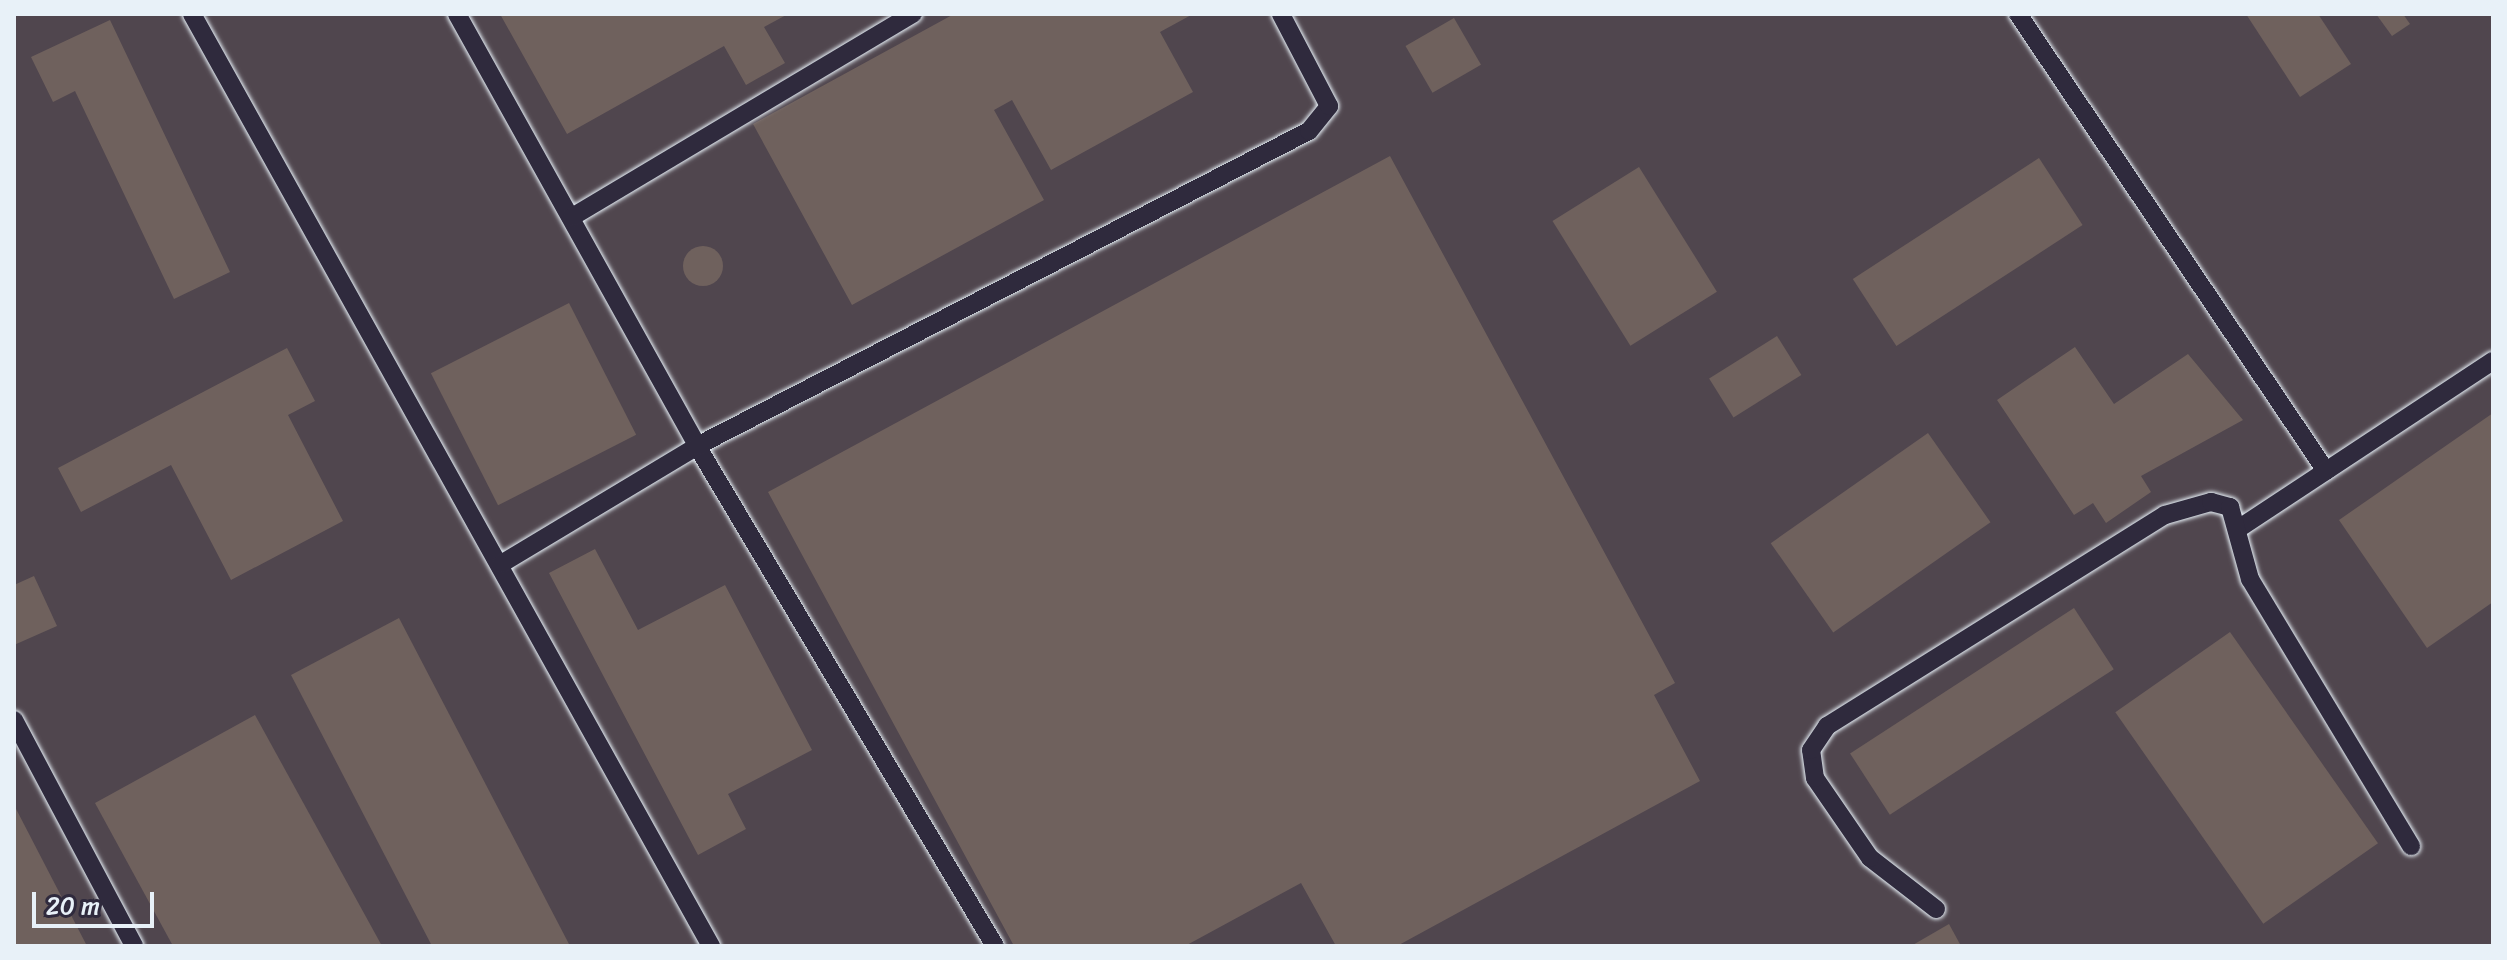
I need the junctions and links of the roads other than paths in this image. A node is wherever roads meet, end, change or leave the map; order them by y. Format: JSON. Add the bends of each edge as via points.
{"nodes":[{"id":1,"x":192,"y":14,"type":"edge"},
{"id":2,"x":457,"y":14,"type":"edge"},
{"id":3,"x":913,"y":14,"type":"edge"},
{"id":4,"x":1281,"y":14,"type":"edge"},
{"id":5,"x":2018,"y":14,"type":"edge"},
{"id":6,"x":572,"y":217,"type":"junction"},
{"id":7,"x":2493,"y":361,"type":"edge"},
{"id":8,"x":697,"y":446,"type":"junction"},
{"id":9,"x":2326,"y":471,"type":"junction"},
{"id":10,"x":2241,"y":527,"type":"junction"},
{"id":11,"x":501,"y":564,"type":"junction"},
{"id":12,"x":14,"y":720,"type":"edge"},
{"id":13,"x":2411,"y":846,"type":"dead end"},
{"id":14,"x":1936,"y":909,"type":"dead end"},
{"id":15,"x":134,"y":946,"type":"edge"},
{"id":16,"x":711,"y":946,"type":"edge"},
{"id":17,"x":995,"y":946,"type":"edge"}],
"edges":[{"from":1,"to":11,"type":"lane"},
{"from":2,"to":6,"type":"lane"},
{"from":3,"to":6,"type":"lane"},
{"from":4,"to":8,"type":"lane","via":[[1329,106],[1309,131]]},
{"from":5,"to":9,"type":"lane"},
{"from":6,"to":8,"type":"lane"},
{"from":7,"to":9,"type":"lane"},
{"from":8,"to":11,"type":"lane"},
{"from":8,"to":17,"type":"lane"},
{"from":9,"to":10,"type":"lane"},
{"from":10,"to":13,"type":"lane","via":[[2250,579]]},
{"from":10,"to":14,"type":"lane","via":[[2230,507],[2211,502],[2165,515],[1827,726],[1811,750],[1815,778],[1870,858]]},
{"from":11,"to":16,"type":"lane"},
{"from":12,"to":15,"type":"lane"}]}
